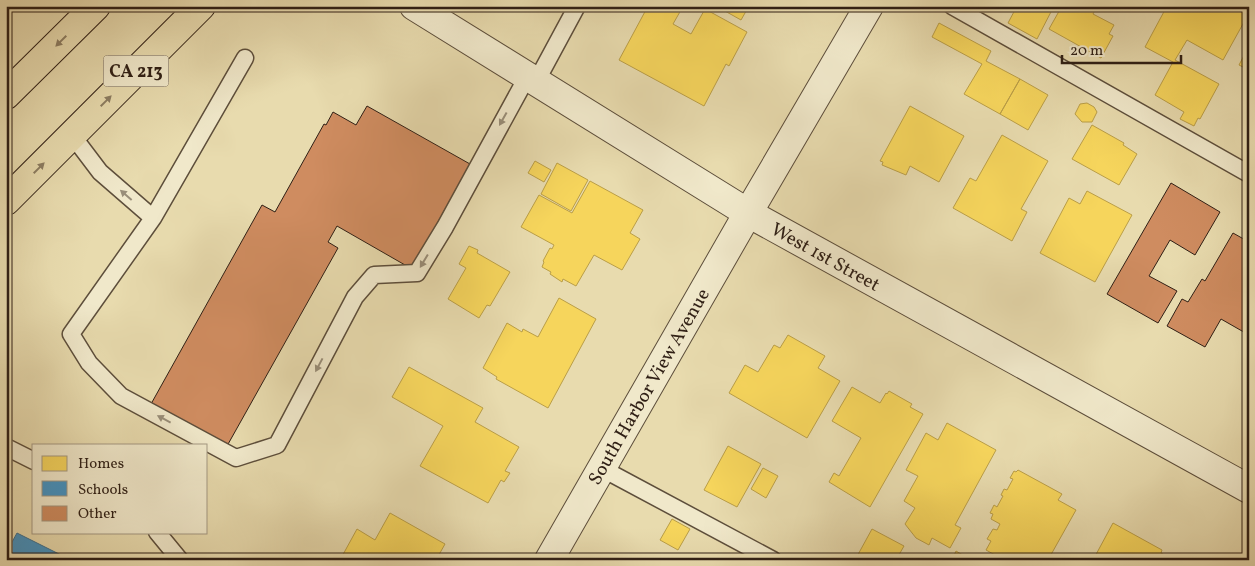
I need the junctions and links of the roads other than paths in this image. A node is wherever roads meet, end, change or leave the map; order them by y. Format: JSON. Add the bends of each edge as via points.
{"nodes":[{"id":1,"x":96,"y":6,"type":"edge"},
{"id":2,"x":201,"y":6,"type":"edge"},
{"id":3,"x":414,"y":6,"type":"edge"},
{"id":4,"x":577,"y":6,"type":"edge"},
{"id":5,"x":869,"y":6,"type":"edge"},
{"id":6,"x":952,"y":6,"type":"edge"},
{"id":7,"x":245,"y":58,"type":"dead end"},
{"id":8,"x":531,"y":79,"type":"junction"},
{"id":9,"x":6,"y":95,"type":"edge"},
{"id":10,"x":72,"y":135,"type":"junction"},
{"id":11,"x":1249,"y":174,"type":"edge"},
{"id":12,"x":6,"y":201,"type":"edge"},
{"id":13,"x":748,"y":213,"type":"junction"},
{"id":14,"x":153,"y":218,"type":"junction"},
{"id":15,"x":6,"y":446,"type":"edge"},
{"id":16,"x":32,"y":460,"type":"edge"},
{"id":17,"x":601,"y":468,"type":"junction"},
{"id":18,"x":1249,"y":489,"type":"edge"},
{"id":19,"x":159,"y":534,"type":"edge"},
{"id":20,"x":180,"y":560,"type":"edge"},
{"id":21,"x":549,"y":560,"type":"edge"},
{"id":22,"x":773,"y":560,"type":"edge"}],
"edges":[{"from":1,"to":9,"type":"main road","one_way":true},
{"from":10,"to":2,"type":"main road","number":"CA 213","one_way":true},
{"from":3,"to":8,"type":"street","name":"West 1st Street"},
{"from":4,"to":8,"type":"lane"},
{"from":5,"to":13,"type":"street","name":"South Harbor View Avenue"},
{"from":6,"to":11,"type":"lane"},
{"from":7,"to":14,"type":"lane"},
{"from":8,"to":13,"type":"street","name":"West 1st Street"},
{"from":8,"to":14,"type":"lane","one_way":true,"via":[[417,273],[374,275],[355,298],[277,445],[236,458],[121,396],[88,363],[71,334]]},
{"from":12,"to":10,"type":"main road","number":"CA 213","one_way":true},
{"from":14,"to":10,"type":"lane","one_way":true,"via":[[100,172]]},
{"from":13,"to":17,"type":"street","name":"South Harbor View Avenue"},
{"from":13,"to":18,"type":"street","name":"West 1st Street"},
{"from":15,"to":16,"type":"lane"},
{"from":17,"to":21,"type":"street","name":"South Harbor View Avenue"},
{"from":17,"to":22,"type":"lane"},
{"from":19,"to":20,"type":"lane"}]}
